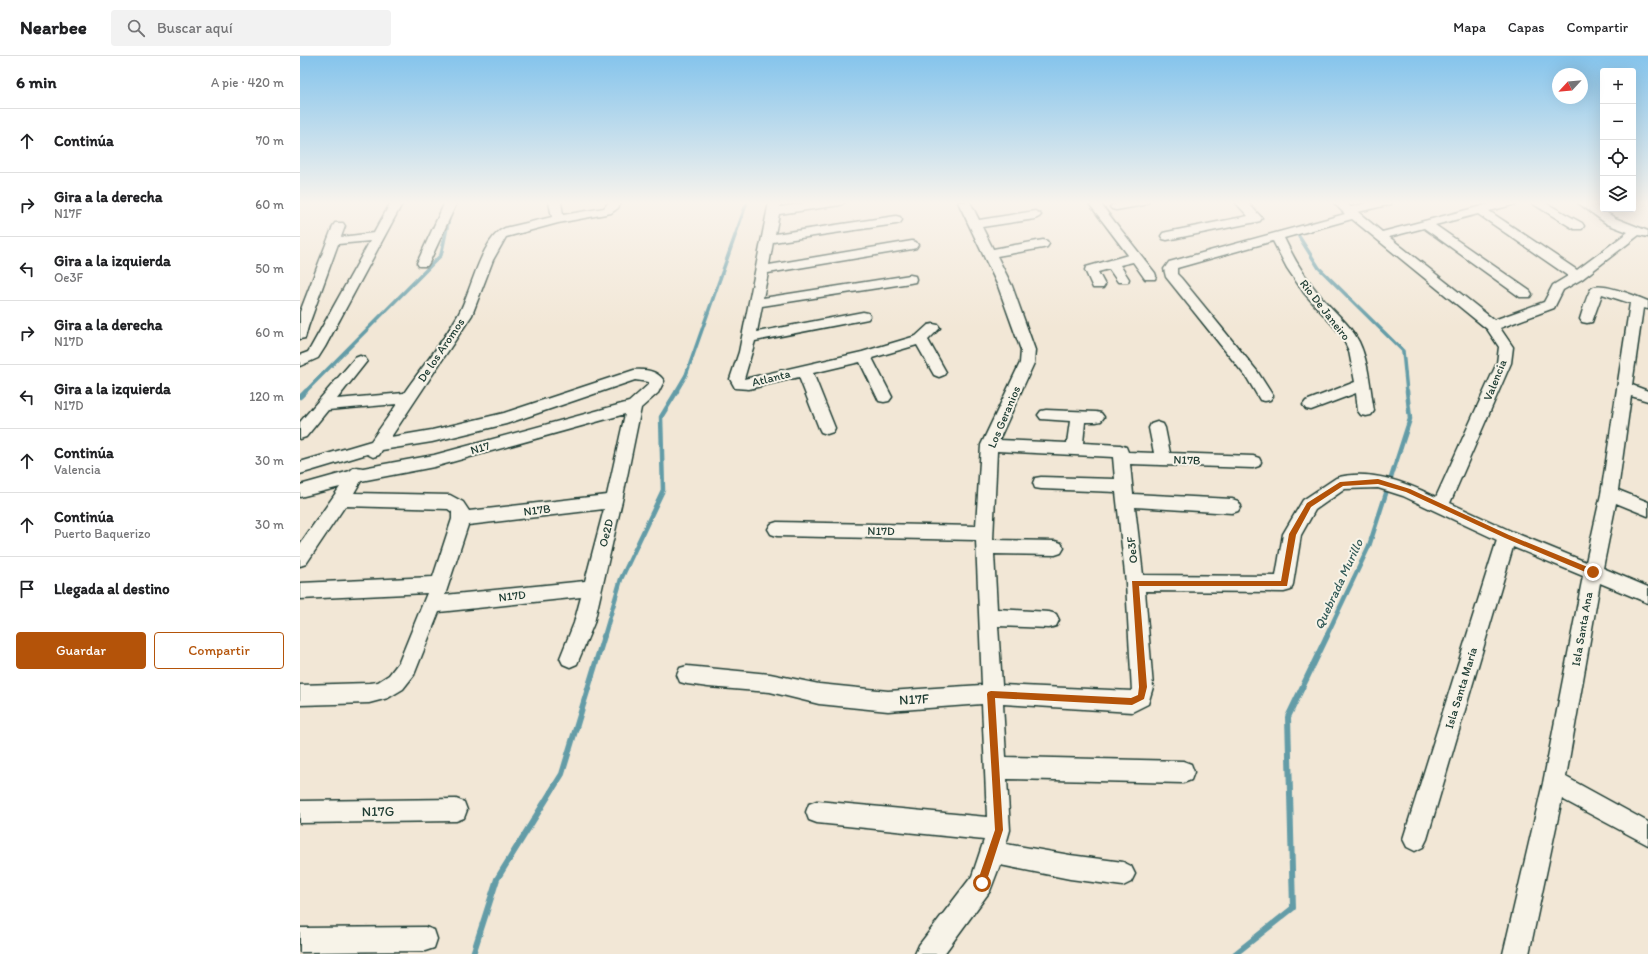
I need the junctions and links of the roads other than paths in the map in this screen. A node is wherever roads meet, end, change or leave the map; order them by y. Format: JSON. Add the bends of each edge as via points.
{"nodes":[{"id":1,"x":333,"y":244,"type":"edge"},
{"id":2,"x":375,"y":244,"type":"edge"},
{"id":3,"x":432,"y":244,"type":"edge"},
{"id":4,"x":495,"y":244,"type":"edge"},
{"id":5,"x":766,"y":244,"type":"edge"},
{"id":6,"x":984,"y":244,"type":"edge"},
{"id":7,"x":1043,"y":244,"type":"dead end"},
{"id":8,"x":1124,"y":244,"type":"edge"},
{"id":9,"x":1249,"y":244,"type":"edge"},
{"id":10,"x":1280,"y":244,"type":"edge"},
{"id":11,"x":1389,"y":244,"type":"edge"},
{"id":12,"x":1454,"y":244,"type":"edge"},
{"id":13,"x":1529,"y":244,"type":"edge"},
{"id":14,"x":1626,"y":244,"type":"edge"},
{"id":15,"x":912,"y":245,"type":"dead end"},
{"id":16,"x":989,"y":254,"type":"junction"},
{"id":17,"x":1134,"y":257,"type":"junction"},
{"id":18,"x":423,"y":263,"type":"dead end"},
{"id":19,"x":1112,"y":263,"type":"junction"},
{"id":20,"x":762,"y":270,"type":"junction"},
{"id":21,"x":1150,"y":276,"type":"dead end"},
{"id":22,"x":1577,"y":276,"type":"junction"},
{"id":23,"x":910,"y":279,"type":"dead end"},
{"id":24,"x":1123,"y":279,"type":"dead end"},
{"id":25,"x":1098,"y":285,"type":"dead end"},
{"id":26,"x":1525,"y":294,"type":"dead end"},
{"id":27,"x":755,"y":303,"type":"junction"},
{"id":28,"x":1642,"y":304,"type":"edge"},
{"id":29,"x":863,"y":316,"type":"dead end"},
{"id":30,"x":1587,"y":319,"type":"dead end"},
{"id":31,"x":1492,"y":326,"type":"junction"},
{"id":32,"x":933,"y":328,"type":"dead end"},
{"id":33,"x":300,"y":335,"type":"edge"},
{"id":34,"x":749,"y":338,"type":"junction"},
{"id":35,"x":921,"y":339,"type":"junction"},
{"id":36,"x":864,"y":356,"type":"junction"},
{"id":37,"x":302,"y":361,"type":"edge"},
{"id":38,"x":360,"y":361,"type":"dead end"},
{"id":39,"x":804,"y":370,"type":"junction"},
{"id":40,"x":939,"y":372,"type":"dead end"},
{"id":41,"x":1362,"y":385,"type":"junction"},
{"id":42,"x":1624,"y":388,"type":"junction"},
{"id":43,"x":1264,"y":396,"type":"dead end"},
{"id":44,"x":1648,"y":396,"type":"edge"},
{"id":45,"x":884,"y":397,"type":"dead end"},
{"id":46,"x":409,"y":398,"type":"junction"},
{"id":47,"x":323,"y":405,"type":"junction"},
{"id":48,"x":1311,"y":405,"type":"dead end"},
{"id":49,"x":634,"y":406,"type":"junction"},
{"id":50,"x":1366,"y":411,"type":"dead end"},
{"id":51,"x":1046,"y":415,"type":"dead end"},
{"id":52,"x":1078,"y":416,"type":"junction"},
{"id":53,"x":1096,"y":417,"type":"dead end"},
{"id":54,"x":827,"y":428,"type":"dead end"},
{"id":55,"x":1157,"y":428,"type":"dead end"},
{"id":56,"x":300,"y":433,"type":"edge"},
{"id":57,"x":989,"y":445,"type":"junction"},
{"id":58,"x":377,"y":446,"type":"junction"},
{"id":59,"x":1074,"y":449,"type":"junction"},
{"id":60,"x":1121,"y":455,"type":"junction"},
{"id":61,"x":1163,"y":460,"type":"junction"},
{"id":62,"x":1253,"y":462,"type":"dead end"},
{"id":63,"x":300,"y":468,"type":"edge"},
{"id":64,"x":356,"y":476,"type":"junction"},
{"id":65,"x":1041,"y":483,"type":"dead end"},
{"id":66,"x":300,"y":491,"type":"edge"},
{"id":67,"x":1126,"y":493,"type":"junction"},
{"id":68,"x":1609,"y":494,"type":"junction"},
{"id":69,"x":340,"y":499,"type":"junction"},
{"id":70,"x":614,"y":501,"type":"junction"},
{"id":71,"x":1441,"y":505,"type":"junction"},
{"id":72,"x":1232,"y":506,"type":"dead end"},
{"id":73,"x":1648,"y":509,"type":"edge"},
{"id":74,"x":461,"y":520,"type":"junction"},
{"id":75,"x":777,"y":529,"type":"dead end"},
{"id":76,"x":1507,"y":536,"type":"junction"},
{"id":77,"x":985,"y":540,"type":"junction"},
{"id":78,"x":1056,"y":548,"type":"dead end"},
{"id":79,"x":300,"y":559,"type":"edge"},
{"id":80,"x":1593,"y":572,"type":"junction"},
{"id":81,"x":1135,"y":583,"type":"junction"},
{"id":82,"x":440,"y":586,"type":"junction"},
{"id":83,"x":592,"y":588,"type":"junction"},
{"id":84,"x":300,"y":591,"type":"edge"},
{"id":85,"x":1648,"y":595,"type":"edge"},
{"id":86,"x":431,"y":605,"type":"junction"},
{"id":87,"x":988,"y":617,"type":"junction"},
{"id":88,"x":1049,"y":620,"type":"dead end"},
{"id":89,"x":570,"y":658,"type":"dead end"},
{"id":90,"x":687,"y":675,"type":"dead end"},
{"id":91,"x":991,"y":694,"type":"junction"},
{"id":92,"x":300,"y":695,"type":"edge"},
{"id":93,"x":1141,"y":697,"type":"joint"},
{"id":94,"x":995,"y":768,"type":"junction"},
{"id":95,"x":1183,"y":772,"type":"dead end"},
{"id":96,"x":1554,"y":783,"type":"junction"},
{"id":97,"x":456,"y":810,"type":"dead end"},
{"id":98,"x":300,"y":812,"type":"edge"},
{"id":99,"x":817,"y":812,"type":"dead end"},
{"id":100,"x":1648,"y":834,"type":"edge"},
{"id":101,"x":1415,"y":839,"type":"dead end"},
{"id":102,"x":996,"y":840,"type":"junction"},
{"id":103,"x":1123,"y":874,"type":"dead end"},
{"id":104,"x":425,"y":939,"type":"dead end"},
{"id":105,"x":300,"y":940,"type":"edge"},
{"id":106,"x":928,"y":954,"type":"edge"},
{"id":107,"x":1516,"y":954,"type":"edge"}],
"edges":[{"from":1,"to":33,"type":"street"},
{"from":2,"to":37,"type":"street","via":[[318,347],[313,355]]},
{"from":3,"to":18,"type":"street"},
{"from":4,"to":46,"type":"street","name":"De los Aromos","via":[[465,315]]},
{"from":5,"to":20,"type":"street","name":"Atlanta"},
{"from":6,"to":16,"type":"street","name":"Los Geranios"},
{"from":7,"to":16,"type":"street"},
{"from":8,"to":17,"type":"street"},
{"from":9,"to":43,"type":"street","via":[[1174,265],[1170,269],[1176,281],[1252,375]]},
{"from":10,"to":41,"type":"street","name":"Rio De Janeiro","via":[[1298,276],[1347,334],[1358,357]]},
{"from":11,"to":31,"type":"street","name":"Valencia"},
{"from":12,"to":26,"type":"street"},
{"from":13,"to":22,"type":"street"},
{"from":14,"to":22,"type":"street"},
{"from":15,"to":20,"type":"street"},
{"from":16,"to":57,"type":"street","name":"Los Geranios","via":[[1005,286],[1028,350],[1027,363]]},
{"from":17,"to":19,"type":"street"},
{"from":17,"to":21,"type":"street"},
{"from":19,"to":24,"type":"street"},
{"from":19,"to":25,"type":"street","via":[[1091,270]]},
{"from":20,"to":27,"type":"street","name":"Atlanta"},
{"from":22,"to":31,"type":"street","via":[[1558,288],[1549,305]]},
{"from":23,"to":27,"type":"street"},
{"from":27,"to":34,"type":"street","name":"Atlanta"},
{"from":28,"to":30,"type":"street","via":[[1600,289],[1597,290]]},
{"from":28,"to":42,"type":"street","name":"Isla Santa Ana"},
{"from":29,"to":34,"type":"street"},
{"from":31,"to":71,"type":"street","name":"Valencia","via":[[1506,347],[1504,363]]},
{"from":32,"to":35,"type":"street","name":"Atlanta"},
{"from":34,"to":39,"type":"street","name":"Atlanta","via":[[737,378],[740,384]]},
{"from":35,"to":36,"type":"street","name":"Atlanta"},
{"from":35,"to":40,"type":"street"},
{"from":36,"to":39,"type":"street","name":"Atlanta"},
{"from":36,"to":45,"type":"street"},
{"from":38,"to":47,"type":"street"},
{"from":39,"to":54,"type":"street"},
{"from":41,"to":48,"type":"street"},
{"from":41,"to":50,"type":"street","name":"Rio De Janeiro"},
{"from":42,"to":44,"type":"street"},
{"from":42,"to":68,"type":"street","name":"Isla Santa Ana"},
{"from":46,"to":47,"type":"street"},
{"from":46,"to":58,"type":"street","name":"De los Aromos"},
{"from":47,"to":56,"type":"street"},
{"from":49,"to":58,"type":"street","name":"N17","via":[[654,389],[656,378],[647,375],[634,376],[506,418]]},
{"from":49,"to":64,"type":"street","name":"N17","via":[[434,461]]},
{"from":49,"to":70,"type":"street","name":"Oe2D"},
{"from":51,"to":52,"type":"street"},
{"from":52,"to":53,"type":"street"},
{"from":52,"to":59,"type":"street"},
{"from":55,"to":61,"type":"street"},
{"from":57,"to":59,"type":"street","name":"N17B"},
{"from":57,"to":77,"type":"street","name":"Los Geranios"},
{"from":58,"to":63,"type":"street"},
{"from":58,"to":64,"type":"street","name":"De los Aromos"},
{"from":59,"to":60,"type":"street","name":"N17B"},
{"from":60,"to":61,"type":"street","name":"N17B"},
{"from":60,"to":67,"type":"street","name":"Oe3F"},
{"from":61,"to":62,"type":"street","name":"N17B"},
{"from":64,"to":66,"type":"street","name":"N17"},
{"from":64,"to":69,"type":"street","name":"De los Aromos"},
{"from":65,"to":67,"type":"street"},
{"from":67,"to":72,"type":"street"},
{"from":67,"to":81,"type":"street","name":"Oe3F"},
{"from":68,"to":73,"type":"street"},
{"from":68,"to":80,"type":"street","name":"Isla Santa Ana"},
{"from":69,"to":74,"type":"street","via":[[450,502],[457,505],[461,511]]},
{"from":69,"to":79,"type":"street","name":"De los Aromos"},
{"from":70,"to":74,"type":"street","name":"N17B"},
{"from":70,"to":83,"type":"street","name":"Oe2D"},
{"from":71,"to":76,"type":"street"},
{"from":71,"to":81,"type":"street","via":[[1378,482],[1342,483],[1309,505],[1292,534],[1284,584]]},
{"from":74,"to":82,"type":"street"},
{"from":75,"to":77,"type":"street","name":"N17D"},
{"from":76,"to":80,"type":"street"},
{"from":76,"to":101,"type":"street","name":"Isla Santa María"},
{"from":77,"to":78,"type":"street","name":"N17D"},
{"from":77,"to":87,"type":"street","name":"Los Geranios"},
{"from":80,"to":85,"type":"street"},
{"from":80,"to":96,"type":"street","name":"Isla Santa Ana"},
{"from":81,"to":93,"type":"street","name":"Oe3F","via":[[1143,687]]},
{"from":82,"to":84,"type":"street"},
{"from":82,"to":86,"type":"street"},
{"from":83,"to":86,"type":"street","name":"N17D"},
{"from":83,"to":89,"type":"street","name":"Oe2D","via":[[584,623]]},
{"from":86,"to":92,"type":"street","via":[[407,668],[396,682],[369,693]]},
{"from":87,"to":88,"type":"street"},
{"from":87,"to":91,"type":"street","name":"Los Geranios"},
{"from":90,"to":91,"type":"street","name":"N17F","via":[[770,683],[819,694],[888,701]]},
{"from":91,"to":93,"type":"street","name":"N17F","via":[[1132,702]]},
{"from":91,"to":94,"type":"street","name":"Los Geranios"},
{"from":94,"to":95,"type":"street"},
{"from":94,"to":102,"type":"street","name":"Los Geranios"},
{"from":96,"to":100,"type":"street"},
{"from":96,"to":107,"type":"street","name":"Isla Santa Ana"},
{"from":97,"to":98,"type":"street","name":"N17G"},
{"from":99,"to":102,"type":"street"},
{"from":102,"to":103,"type":"street","via":[[1005,855]]},
{"from":102,"to":106,"type":"street","via":[[982,883]]},
{"from":104,"to":105,"type":"street"}]}
